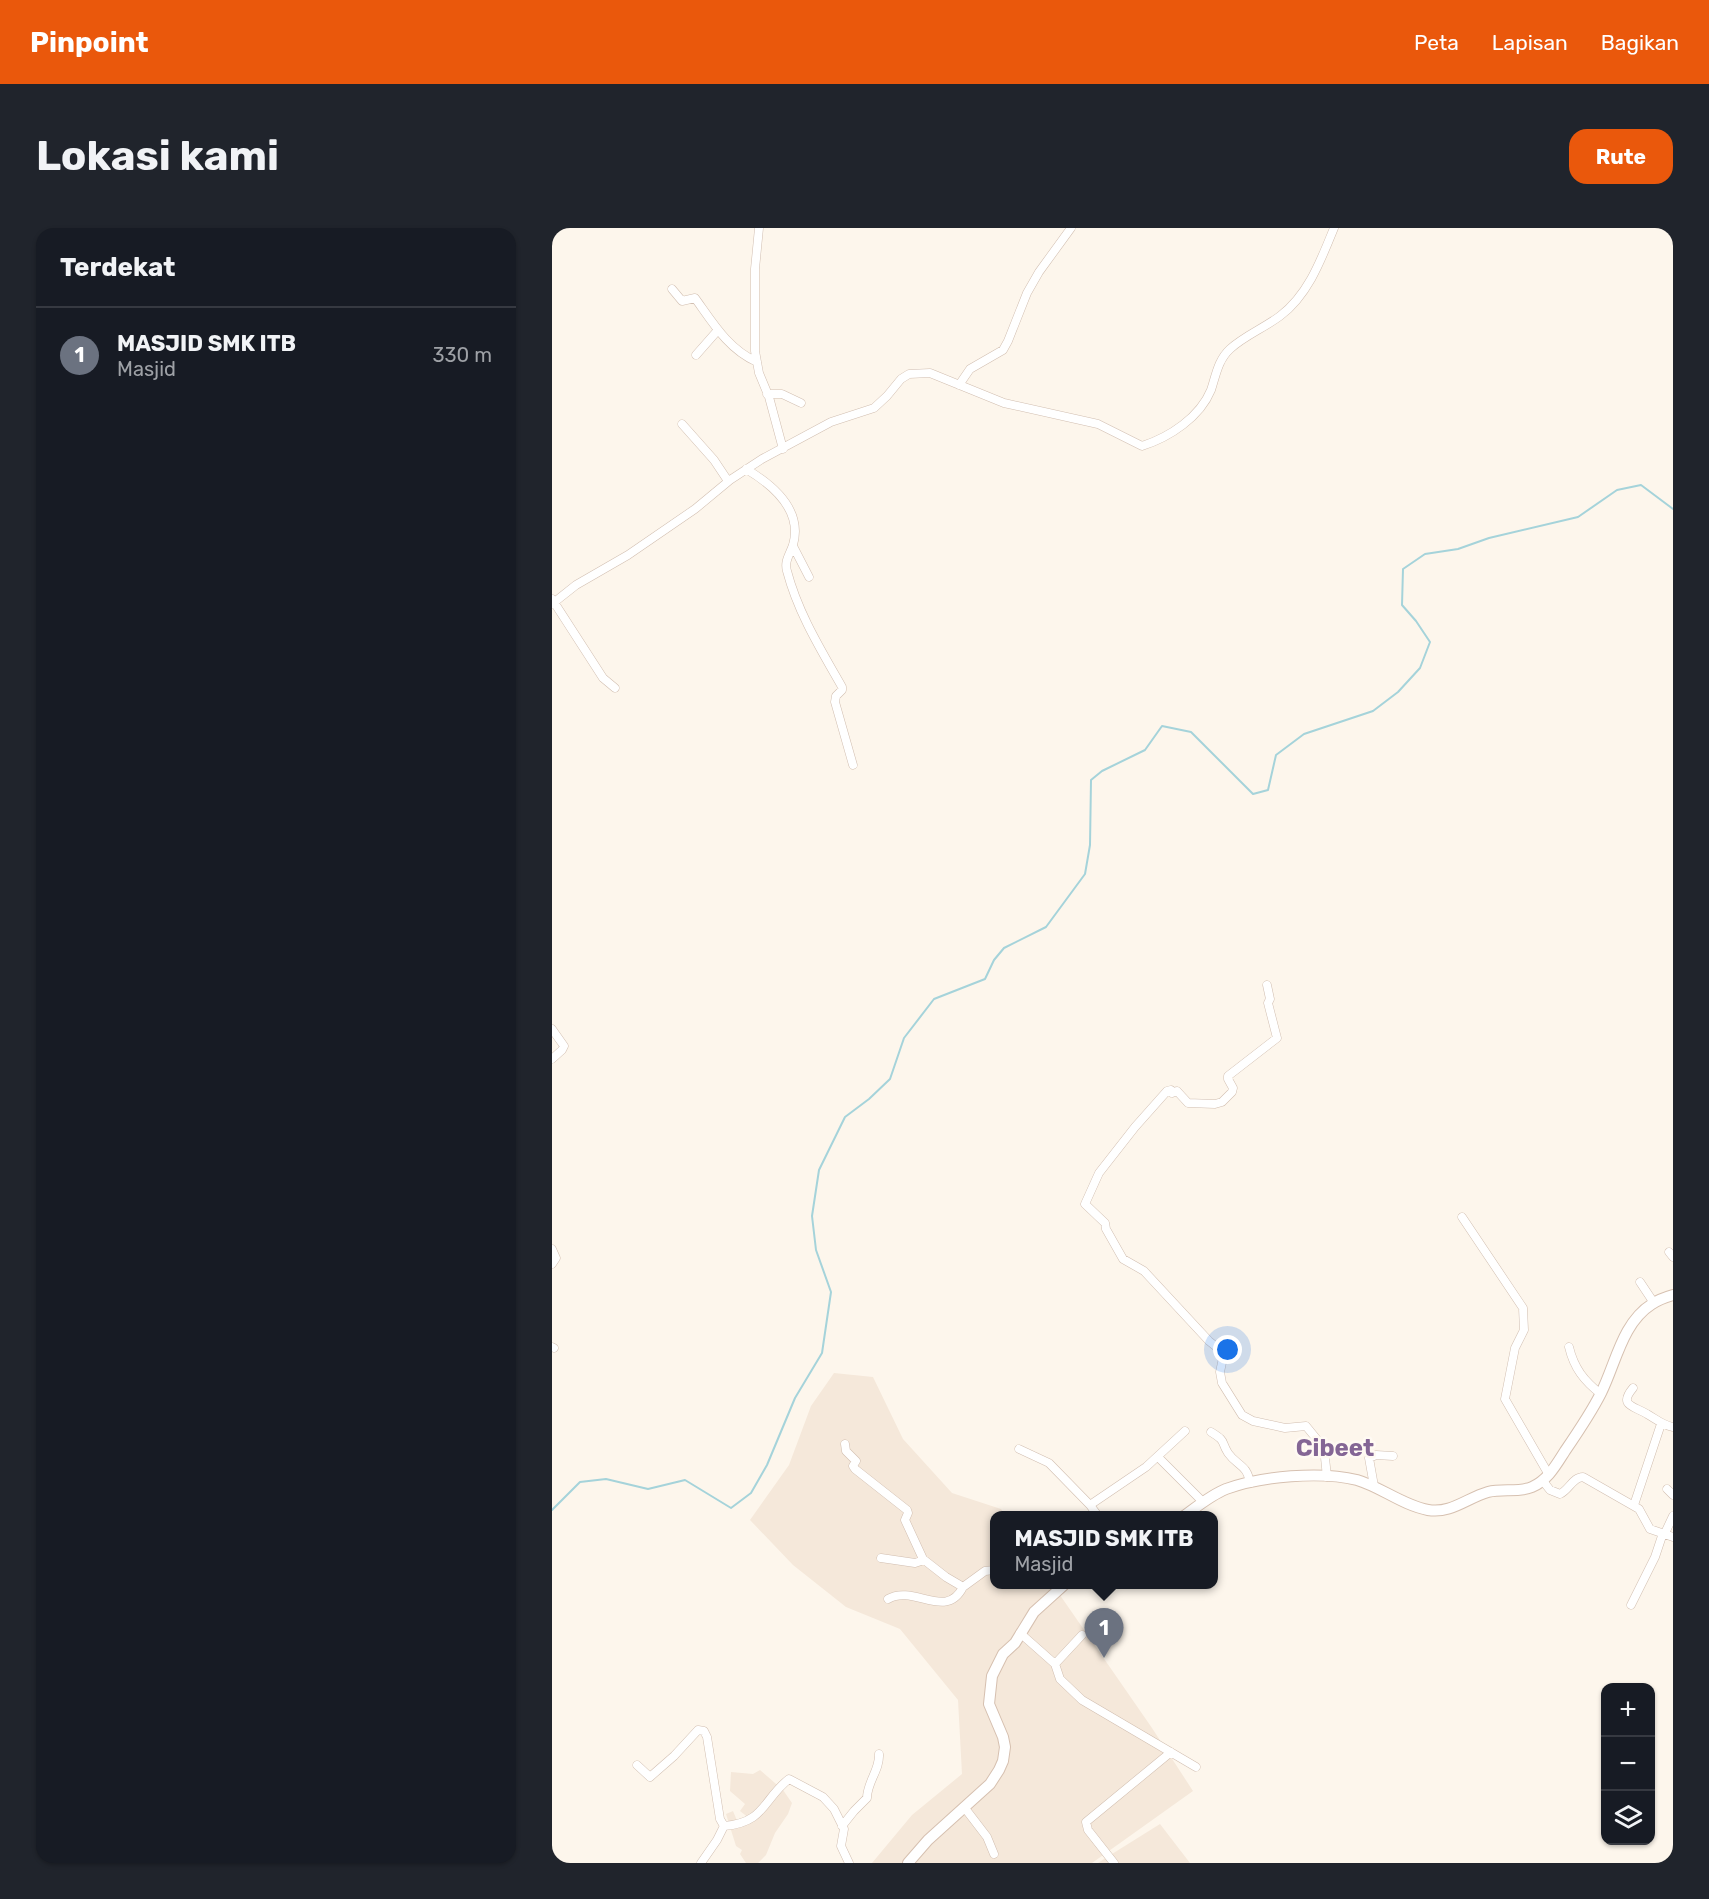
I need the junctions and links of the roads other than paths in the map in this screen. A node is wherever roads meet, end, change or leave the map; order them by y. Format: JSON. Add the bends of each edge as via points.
{"nodes":[{"id":1,"x":759,"y":228,"type":"edge"},
{"id":2,"x":1071,"y":228,"type":"edge"},
{"id":3,"x":1334,"y":228,"type":"edge"},
{"id":4,"x":672,"y":289,"type":"dead end"},
{"id":5,"x":718,"y":330,"type":"junction"},
{"id":6,"x":696,"y":355,"type":"dead end"},
{"id":7,"x":757,"y":362,"type":"junction"},
{"id":8,"x":959,"y":385,"type":"junction"},
{"id":9,"x":767,"y":394,"type":"junction"},
{"id":10,"x":801,"y":403,"type":"dead end"},
{"id":11,"x":682,"y":424,"type":"dead end"},
{"id":12,"x":783,"y":449,"type":"junction"},
{"id":13,"x":747,"y":470,"type":"junction"},
{"id":14,"x":728,"y":482,"type":"junction"},
{"id":15,"x":793,"y":546,"type":"junction"},
{"id":16,"x":809,"y":577,"type":"dead end"},
{"id":17,"x":553,"y":602,"type":"edge"},
{"id":18,"x":615,"y":688,"type":"dead end"},
{"id":19,"x":853,"y":765,"type":"dead end"},
{"id":20,"x":1267,"y":985,"type":"dead end"},
{"id":21,"x":552,"y":1029,"type":"edge"},
{"id":22,"x":552,"y":1059,"type":"edge"},
{"id":23,"x":1462,"y":1217,"type":"dead end"},
{"id":24,"x":552,"y":1250,"type":"edge"},
{"id":25,"x":552,"y":1264,"type":"edge"},
{"id":26,"x":1640,"y":1282,"type":"dead end"},
{"id":27,"x":1673,"y":1295,"type":"edge"},
{"id":28,"x":1653,"y":1303,"type":"junction"},
{"id":29,"x":1569,"y":1347,"type":"dead end"},
{"id":30,"x":1633,"y":1388,"type":"dead end"},
{"id":31,"x":1601,"y":1394,"type":"junction"},
{"id":32,"x":1661,"y":1424,"type":"junction"},
{"id":33,"x":1673,"y":1427,"type":"edge"},
{"id":34,"x":1185,"y":1431,"type":"dead end"},
{"id":35,"x":1210,"y":1431,"type":"dead end"},
{"id":36,"x":845,"y":1444,"type":"dead end"},
{"id":37,"x":1020,"y":1449,"type":"dead end"},
{"id":38,"x":1394,"y":1456,"type":"dead end"},
{"id":39,"x":1158,"y":1457,"type":"junction"},
{"id":40,"x":1327,"y":1477,"type":"junction"},
{"id":41,"x":1546,"y":1478,"type":"junction"},
{"id":42,"x":1250,"y":1483,"type":"junction"},
{"id":43,"x":1374,"y":1486,"type":"junction"},
{"id":44,"x":1203,"y":1502,"type":"junction"},
{"id":45,"x":1090,"y":1505,"type":"junction"},
{"id":46,"x":1634,"y":1505,"type":"junction"},
{"id":47,"x":1095,"y":1511,"type":"edge"},
{"id":48,"x":1190,"y":1511,"type":"edge"},
{"id":49,"x":1673,"y":1516,"type":"edge"},
{"id":50,"x":1667,"y":1534,"type":"edge"},
{"id":51,"x":881,"y":1558,"type":"dead end"},
{"id":52,"x":924,"y":1560,"type":"junction"},
{"id":53,"x":990,"y":1570,"type":"edge"},
{"id":54,"x":963,"y":1587,"type":"junction"},
{"id":55,"x":1056,"y":1589,"type":"edge"},
{"id":56,"x":888,"y":1599,"type":"dead end"},
{"id":57,"x":1631,"y":1605,"type":"dead end"},
{"id":58,"x":1020,"y":1633,"type":"junction"},
{"id":59,"x":1082,"y":1635,"type":"dead end"},
{"id":60,"x":1055,"y":1664,"type":"junction"},
{"id":61,"x":1171,"y":1752,"type":"junction"},
{"id":62,"x":879,"y":1754,"type":"dead end"},
{"id":63,"x":637,"y":1765,"type":"dead end"},
{"id":64,"x":1196,"y":1767,"type":"dead end"},
{"id":65,"x":964,"y":1807,"type":"junction"},
{"id":66,"x":724,"y":1826,"type":"junction"},
{"id":67,"x":842,"y":1826,"type":"junction"},
{"id":68,"x":994,"y":1854,"type":"dead end"},
{"id":69,"x":701,"y":1863,"type":"edge"},
{"id":70,"x":849,"y":1863,"type":"edge"},
{"id":71,"x":908,"y":1863,"type":"edge"},
{"id":72,"x":1114,"y":1863,"type":"edge"}],
"edges":[{"from":1,"to":7,"type":"street","via":[[754,312]]},
{"from":2,"to":8,"type":"street","via":[[1027,293],[1003,350],[970,369]]},
{"from":3,"to":8,"type":"street","via":[[1320,262],[1296,301],[1229,350],[1196,414],[1157,441],[1142,446],[1098,424],[1013,406]]},
{"from":4,"to":5,"type":"street","via":[[682,301],[695,298]]},
{"from":5,"to":6,"type":"street"},
{"from":5,"to":7,"type":"street","via":[[739,353]]},
{"from":7,"to":9,"type":"street"},
{"from":8,"to":12,"type":"street","via":[[930,373],[904,376],[874,408],[829,423]]},
{"from":9,"to":10,"type":"street","via":[[782,394]]},
{"from":9,"to":12,"type":"street"},
{"from":11,"to":14,"type":"street"},
{"from":12,"to":13,"type":"street"},
{"from":13,"to":14,"type":"street"},
{"from":13,"to":15,"type":"street","via":[[771,485],[792,513]]},
{"from":14,"to":17,"type":"street","via":[[628,555]]},
{"from":15,"to":16,"type":"street"},
{"from":15,"to":19,"type":"street","via":[[787,570],[803,617],[842,687],[835,702]]},
{"from":17,"to":18,"type":"street","via":[[603,678]]},
{"from":20,"to":40,"type":"street","via":[[1277,1038],[1228,1076],[1233,1092],[1215,1104],[1191,1103],[1177,1091],[1167,1091],[1099,1173],[1085,1204],[1105,1223],[1123,1259],[1144,1271],[1224,1353],[1222,1383],[1241,1414],[1253,1421],[1285,1428],[1306,1426],[1324,1448]]},
{"from":21,"to":22,"type":"street","via":[[564,1046]]},
{"from":23,"to":41,"type":"street","via":[[1523,1308],[1524,1330],[1515,1348],[1505,1399]]},
{"from":24,"to":25,"type":"street","via":[[556,1258]]},
{"from":26,"to":28,"type":"street"},
{"from":27,"to":28,"type":"main road"},
{"from":28,"to":31,"type":"main road","via":[[1625,1335]]},
{"from":29,"to":31,"type":"street","via":[[1582,1377]]},
{"from":30,"to":32,"type":"street","via":[[1628,1403]]},
{"from":31,"to":41,"type":"main road"},
{"from":32,"to":33,"type":"street"},
{"from":32,"to":46,"type":"street"},
{"from":34,"to":39,"type":"street"},
{"from":35,"to":42,"type":"street","via":[[1222,1439],[1228,1453],[1246,1469]]},
{"from":36,"to":52,"type":"street","via":[[856,1461],[855,1469],[907,1510],[905,1520]]},
{"from":37,"to":45,"type":"street","via":[[1045,1460]]},
{"from":38,"to":43,"type":"street","via":[[1369,1458]]},
{"from":39,"to":44,"type":"street"},
{"from":39,"to":45,"type":"street"},
{"from":40,"to":42,"type":"main road"},
{"from":40,"to":43,"type":"main road"},
{"from":41,"to":43,"type":"main road","via":[[1523,1490],[1490,1492],[1437,1510],[1405,1502]]},
{"from":41,"to":46,"type":"street","via":[[1550,1490],[1562,1494],[1581,1477]]},
{"from":42,"to":44,"type":"main road","via":[[1228,1488]]},
{"from":44,"to":48,"type":"main road"},
{"from":45,"to":47,"type":"street"},
{"from":46,"to":50,"type":"street","via":[[1649,1528]]},
{"from":49,"to":50,"type":"street"},
{"from":50,"to":57,"type":"street"},
{"from":51,"to":52,"type":"street","via":[[915,1563]]},
{"from":52,"to":54,"type":"street"},
{"from":53,"to":54,"type":"street"},
{"from":54,"to":56,"type":"street","via":[[958,1596],[943,1603],[908,1594]]},
{"from":55,"to":58,"type":"main road"},
{"from":58,"to":60,"type":"street"},
{"from":58,"to":65,"type":"main road","via":[[992,1676],[989,1695],[1005,1742],[1003,1761],[994,1778]]},
{"from":59,"to":60,"type":"street"},
{"from":60,"to":61,"type":"street","via":[[1059,1679],[1082,1700]]},
{"from":61,"to":64,"type":"street"},
{"from":61,"to":72,"type":"street","via":[[1086,1822]]},
{"from":62,"to":67,"type":"street","via":[[867,1798]]},
{"from":63,"to":66,"type":"street","via":[[650,1777],[703,1730]]},
{"from":65,"to":68,"type":"street","via":[[987,1837]]},
{"from":65,"to":71,"type":"main road"},
{"from":66,"to":67,"type":"street","via":[[758,1815],[789,1779],[823,1797]]},
{"from":66,"to":69,"type":"street"},
{"from":67,"to":70,"type":"street","via":[[841,1846]]}]}
